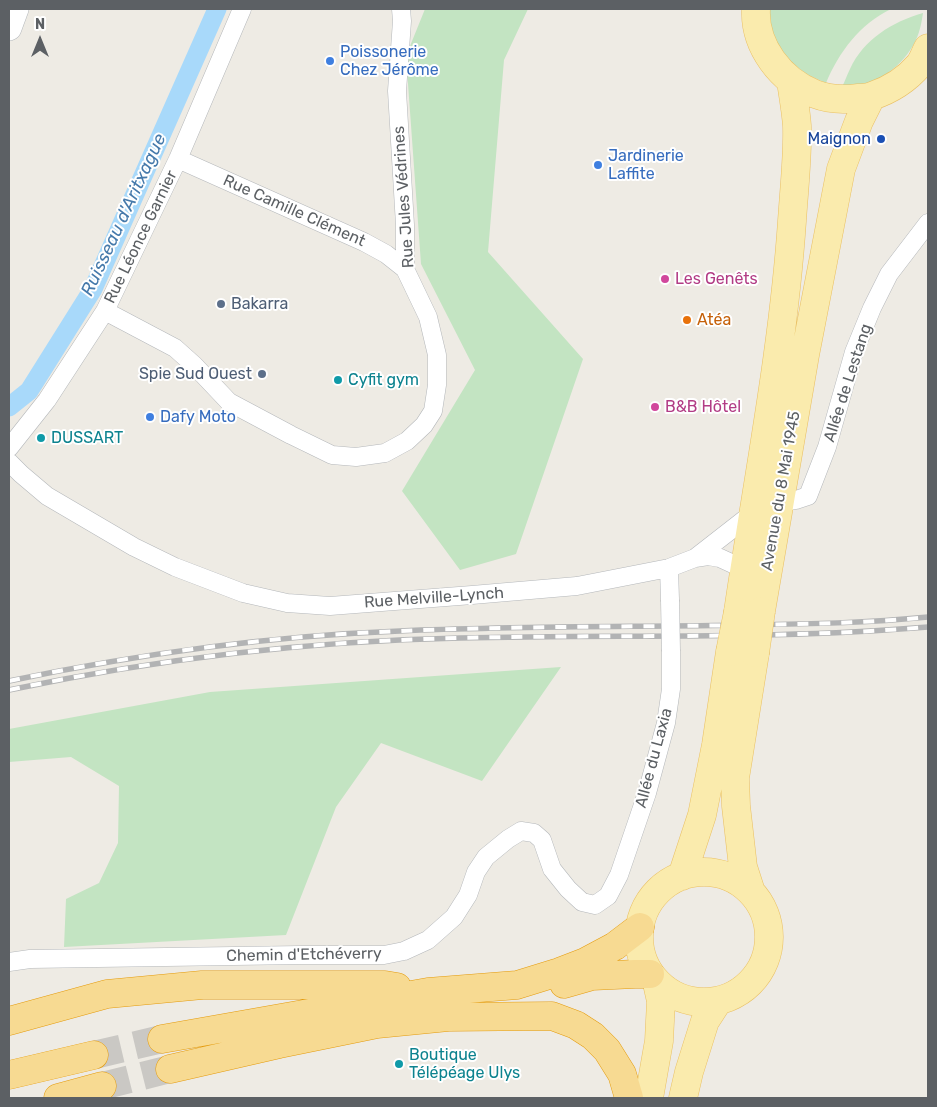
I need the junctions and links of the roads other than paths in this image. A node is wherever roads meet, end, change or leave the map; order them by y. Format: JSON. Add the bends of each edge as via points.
{"nodes":[{"id":1,"x":16,"y":9,"type":"edge"},
{"id":2,"x":242,"y":9,"type":"edge"},
{"id":3,"x":401,"y":9,"type":"edge"},
{"id":4,"x":753,"y":11,"type":"edge"},
{"id":5,"x":9,"y":28,"type":"edge"},
{"id":6,"x":928,"y":48,"type":"edge"},
{"id":7,"x":791,"y":81,"type":"junction"},
{"id":8,"x":871,"y":97,"type":"junction"},
{"id":9,"x":178,"y":159,"type":"junction"},
{"id":10,"x":928,"y":223,"type":"edge"},
{"id":11,"x":405,"y":269,"type":"junction"},
{"id":12,"x":106,"y":311,"type":"junction"},
{"id":13,"x":9,"y":448,"type":"edge"},
{"id":14,"x":9,"y":462,"type":"edge"},
{"id":15,"x":766,"y":508,"type":"junction"},
{"id":16,"x":695,"y":558,"type":"junction"},
{"id":17,"x":669,"y":568,"type":"junction"},
{"id":18,"x":744,"y":569,"type":"junction"},
{"id":19,"x":749,"y":612,"type":"junction"},
{"id":20,"x":742,"y":653,"type":"junction"},
{"id":21,"x":682,"y":876,"type":"junction"},
{"id":22,"x":751,"y":892,"type":"junction"},
{"id":23,"x":595,"y":905,"type":"joint"},
{"id":24,"x":640,"y":927,"type":"junction"},
{"id":25,"x":9,"y":962,"type":"edge"},
{"id":26,"x":654,"y":978,"type":"junction"},
{"id":27,"x":428,"y":992,"type":"junction"},
{"id":28,"x":718,"y":1001,"type":"junction"},
{"id":29,"x":448,"y":1017,"type":"junction"},
{"id":30,"x":9,"y":1021,"type":"edge"},
{"id":31,"x":162,"y":1039,"type":"tunnel mouth"},
{"id":32,"x":94,"y":1055,"type":"tunnel mouth"},
{"id":33,"x":170,"y":1069,"type":"tunnel mouth"},
{"id":34,"x":9,"y":1075,"type":"edge"},
{"id":35,"x":102,"y":1086,"type":"tunnel mouth"},
{"id":36,"x":58,"y":1098,"type":"edge"},
{"id":37,"x":629,"y":1098,"type":"edge"},
{"id":38,"x":648,"y":1098,"type":"edge"},
{"id":39,"x":683,"y":1098,"type":"edge"}],
"edges":[{"from":1,"to":5,"type":"street"},
{"from":2,"to":9,"type":"street","name":"Rue Léonce Garnier"},
{"from":3,"to":11,"type":"street","name":"Rue Jules Védrines","via":[[397,91]]},
{"from":4,"to":7,"type":"main road","via":[[766,52]]},
{"from":6,"to":8,"type":"main road","via":[[920,64],[898,84]]},
{"from":7,"to":8,"type":"main road","via":[[815,94],[832,98]]},
{"from":7,"to":15,"type":"main road","name":"Avenue du 8 Mai 1945","via":[[797,126],[791,236]]},
{"from":8,"to":15,"type":"main road","name":"Avenue du 8 Mai 1945","via":[[859,120],[842,169],[809,336]]},
{"from":9,"to":11,"type":"street","name":"Rue Camille Clément","via":[[364,242]]},
{"from":9,"to":12,"type":"street","name":"Rue Léonce Garnier"},
{"from":10,"to":15,"type":"street","name":"Allée de Lestang","via":[[889,274],[872,308],[854,352],[827,447],[808,496]]},
{"from":11,"to":12,"type":"street","name":"Rue Jules Védrines","via":[[428,317],[437,355],[438,385],[433,411],[424,425],[407,441],[385,453],[356,457],[332,455],[291,435],[229,402],[175,348]]},
{"from":12,"to":13,"type":"street","name":"Rue Léonce Garnier","via":[[47,400]]},
{"from":14,"to":17,"type":"street","name":"Rue Melville-Lynch","via":[[47,496],[134,547],[174,567],[243,593],[287,603],[330,606],[472,596],[577,586]]},
{"from":15,"to":16,"type":"street","name":"Rue Melville-Lynch"},
{"from":15,"to":18,"type":"main road","name":"Avenue du 8 Mai 1945"},
{"from":15,"to":19,"type":"main road","name":"Avenue du 8 Mai 1945"},
{"from":16,"to":17,"type":"street","name":"Rue Melville-Lynch"},
{"from":16,"to":18,"type":"street","name":"Rue Melville-Lynch","via":[[720,558]]},
{"from":17,"to":23,"type":"street","name":"Allée du Laxia","bridge":true,"via":[[671,689],[666,723],[619,875],[608,896]]},
{"from":18,"to":19,"type":"main road","name":"Avenue du 8 Mai 1945"},
{"from":19,"to":20,"type":"main road","name":"Avenue du 8 Mai 1945","bridge":true},
{"from":20,"to":21,"type":"main road","name":"Avenue du 8 Mai 1945","via":[[716,745],[702,815]]},
{"from":20,"to":22,"type":"main road","name":"Avenue du 8 Mai 1945","via":[[736,806],[743,867]]},
{"from":21,"to":22,"type":"main road","via":[[712,872],[740,882]]},
{"from":21,"to":24,"type":"main road","via":[[654,896]]},
{"from":22,"to":28,"type":"main road","via":[[762,906],[769,926],[769,947],[754,980],[732,997]]},
{"from":23,"to":25,"type":"street","name":"Chemin d'Etchéverry","via":[[582,902],[552,870],[542,840],[534,833],[521,831],[486,857],[454,917],[428,940],[404,951],[384,955],[30,959]]},
{"from":24,"to":26,"type":"main road","via":[[642,959]]},
{"from":24,"to":27,"type":"highway","via":[[615,946],[585,962],[517,985]]},
{"from":26,"to":28,"type":"main road","via":[[670,993],[685,1000]]},
{"from":26,"to":29,"type":"highway","via":[[635,974],[592,976]]},
{"from":26,"to":38,"type":"main road","via":[[661,1001],[659,1041]]},
{"from":27,"to":30,"type":"highway","via":[[385,985],[202,986],[107,994]]},
{"from":27,"to":31,"type":"highway"},
{"from":28,"to":39,"type":"main road","via":[[705,1021]]},
{"from":29,"to":33,"type":"highway","via":[[377,1024]]},
{"from":29,"to":37,"type":"highway","via":[[552,1016],[576,1025],[608,1050],[622,1074]]},
{"from":32,"to":34,"type":"highway"},
{"from":35,"to":36,"type":"highway"}]}
